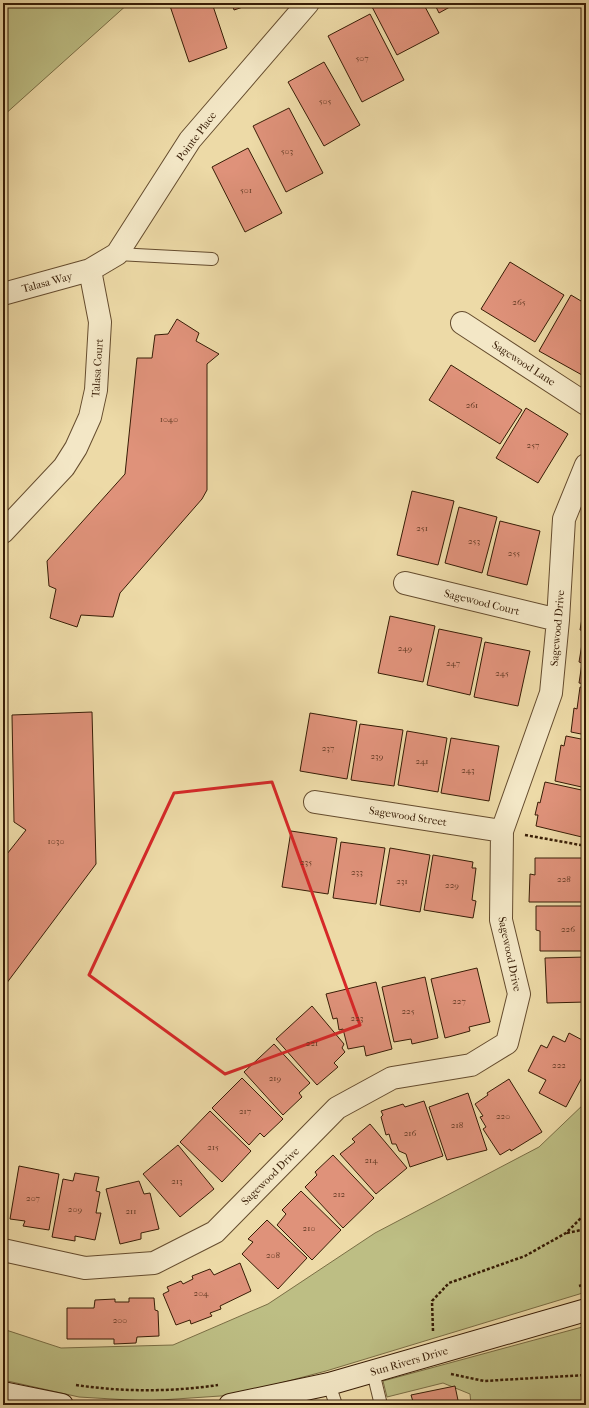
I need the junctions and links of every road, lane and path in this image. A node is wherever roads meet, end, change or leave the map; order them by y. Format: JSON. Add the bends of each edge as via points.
{"nodes":[{"id":1,"x":308,"y":3,"type":"edge"},
{"id":2,"x":117,"y":254,"type":"junction"},
{"id":3,"x":212,"y":259,"type":"dead end"},
{"id":4,"x":90,"y":270,"type":"junction"},
{"id":5,"x":3,"y":294,"type":"edge"},
{"id":6,"x":462,"y":323,"type":"dead end"},
{"id":7,"x":586,"y":404,"type":"edge"},
{"id":8,"x":586,"y":465,"type":"edge"},
{"id":9,"x":3,"y":532,"type":"edge"},
{"id":10,"x":405,"y":583,"type":"dead end"},
{"id":11,"x":558,"y":620,"type":"junction"},
{"id":12,"x":315,"y":802,"type":"dead end"},
{"id":13,"x":502,"y":831,"type":"junction"},
{"id":14,"x":586,"y":846,"type":"edge"},
{"id":15,"x":586,"y":1213,"type":"edge"},
{"id":16,"x":586,"y":1229,"type":"edge"},
{"id":17,"x":566,"y":1233,"type":"junction"},
{"id":18,"x":3,"y":1250,"type":"edge"},
{"id":19,"x":586,"y":1284,"type":"edge"},
{"id":20,"x":578,"y":1287,"type":"dead end"},
{"id":21,"x":586,"y":1310,"type":"edge"},
{"id":22,"x":440,"y":1326,"type":"dead end"},
{"id":23,"x":432,"y":1328,"type":"junction"},
{"id":24,"x":425,"y":1331,"type":"dead end"},
{"id":25,"x":440,"y":1352,"type":"junction"},
{"id":26,"x":373,"y":1372,"type":"junction"},
{"id":27,"x":448,"y":1373,"type":"dead end"},
{"id":28,"x":586,"y":1375,"type":"edge"},
{"id":29,"x":225,"y":1384,"type":"dead end"},
{"id":30,"x":329,"y":1384,"type":"junction"},
{"id":31,"x":75,"y":1385,"type":"dead end"},
{"id":32,"x":3,"y":1393,"type":"edge"},
{"id":33,"x":62,"y":1405,"type":"edge"},
{"id":34,"x":230,"y":1405,"type":"edge"},
{"id":35,"x":336,"y":1405,"type":"edge"},
{"id":36,"x":381,"y":1405,"type":"edge"}],
"edges":[{"from":1,"to":2,"type":"street","name":"Pointe Place","via":[[190,140]]},
{"from":2,"to":3,"type":"lane"},
{"from":2,"to":4,"type":"street","name":"Pointe Place"},
{"from":4,"to":5,"type":"street","name":"Talasa Way"},
{"from":4,"to":9,"type":"street","name":"Talasa Court","via":[[100,322],[96,390],[90,417],[76,448],[64,466]]},
{"from":6,"to":7,"type":"street","name":"Sagewood Lane"},
{"from":8,"to":11,"type":"street","name":"Sagewood Drive","via":[[564,519]]},
{"from":10,"to":11,"type":"street","name":"Sagewood Court"},
{"from":11,"to":13,"type":"street","name":"Sagewood Drive","via":[[551,693]]},
{"from":12,"to":13,"type":"street","name":"Sagewood Street"},
{"from":13,"to":14,"type":"path"},
{"from":13,"to":18,"type":"street","name":"Sagewood Drive","via":[[501,920],[519,994],[507,1042],[471,1065],[392,1078],[337,1108],[214,1232],[154,1263],[85,1268]]},
{"from":15,"to":17,"type":"path"},
{"from":16,"to":17,"type":"path"},
{"from":17,"to":23,"type":"path","via":[[525,1256],[449,1283],[432,1301]]},
{"from":19,"to":20,"type":"path"},
{"from":21,"to":25,"type":"street","name":"Sun Rivers Drive"},
{"from":22,"to":23,"type":"path"},
{"from":23,"to":24,"type":"path"},
{"from":23,"to":25,"type":"path"},
{"from":25,"to":26,"type":"street","name":"Sun Rivers Drive"},
{"from":26,"to":30,"type":"street","name":"Sun Rivers Drive"},
{"from":26,"to":36,"type":"lane"},
{"from":27,"to":28,"type":"path","via":[[484,1381]]},
{"from":29,"to":31,"type":"path","via":[[188,1390],[97,1389]]},
{"from":30,"to":34,"type":"street","name":"Sun Rivers Drive"},
{"from":30,"to":35,"type":"lane"},
{"from":32,"to":33,"type":"street"}]}
